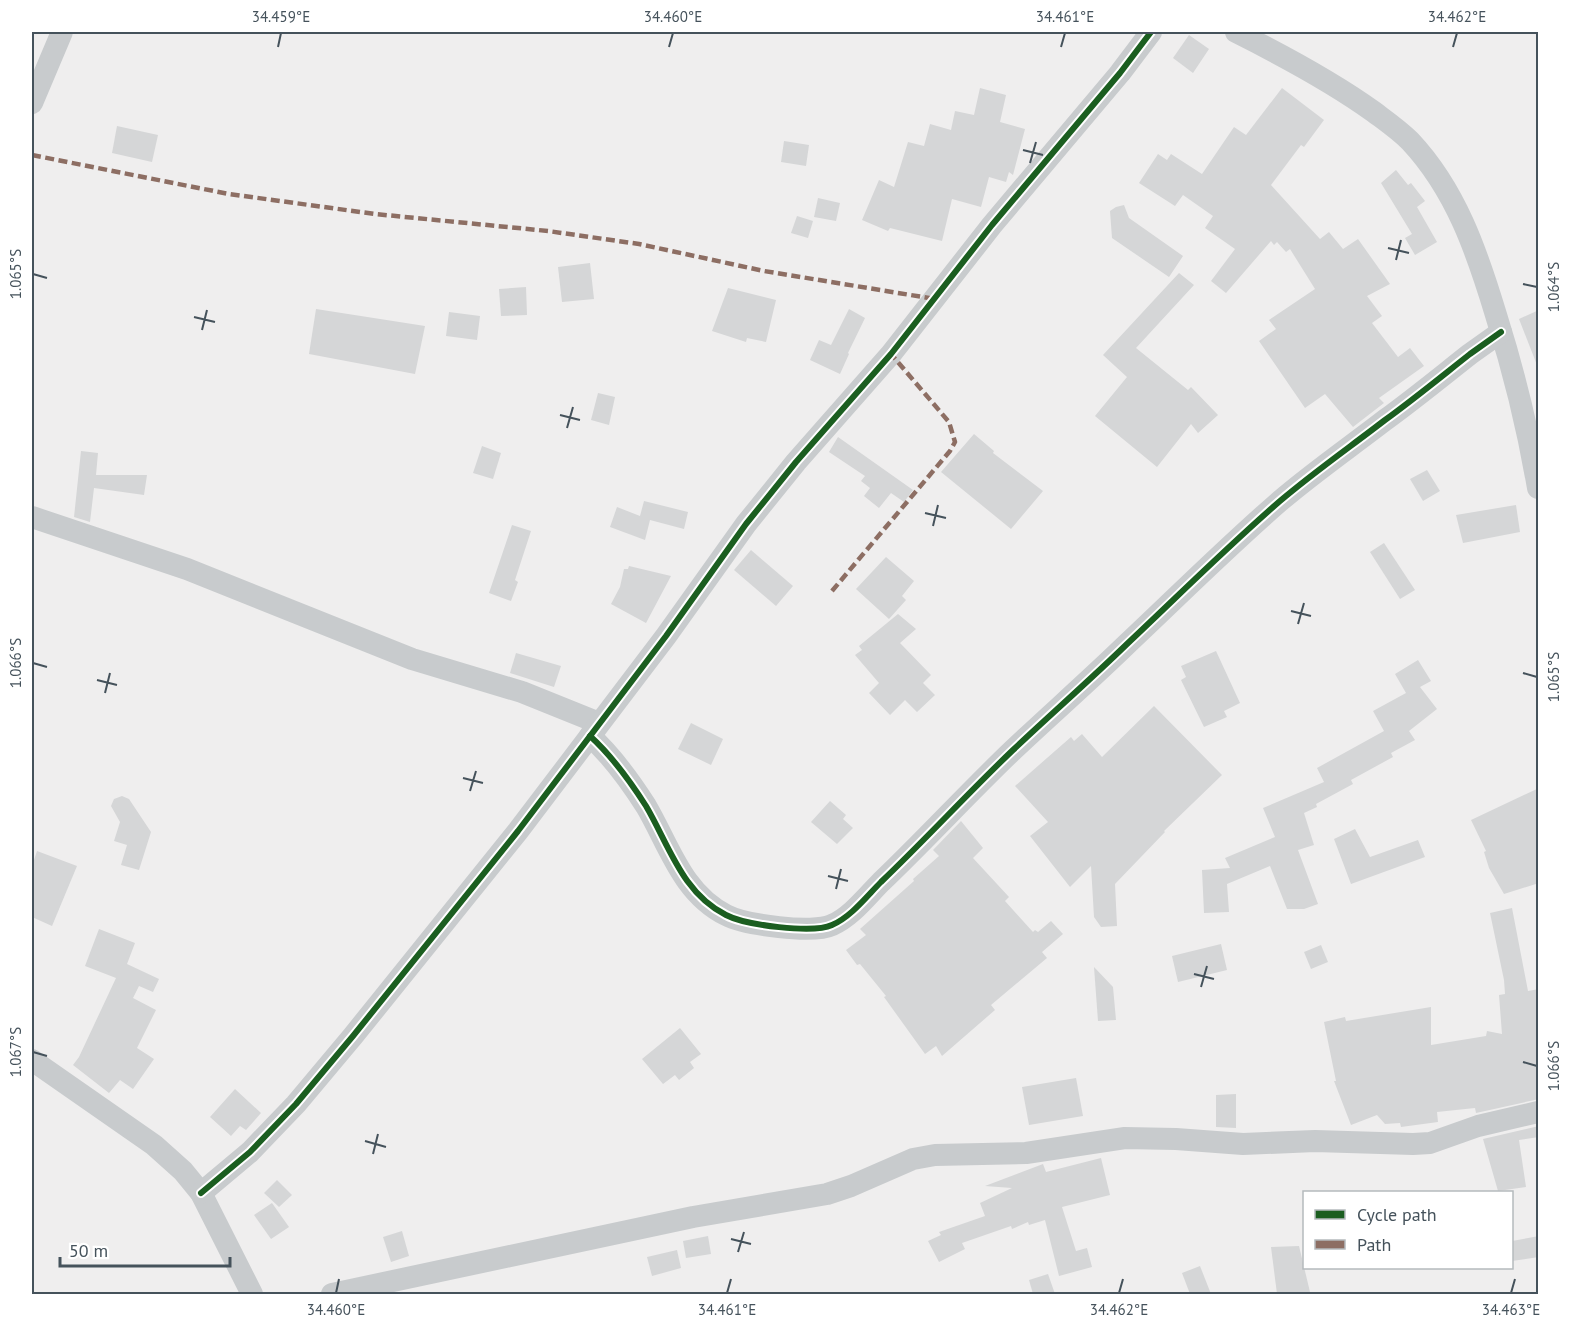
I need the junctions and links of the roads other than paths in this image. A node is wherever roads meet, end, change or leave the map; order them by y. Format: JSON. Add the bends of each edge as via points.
{"nodes":[{"id":1,"x":62,"y":32,"type":"edge"},
{"id":2,"x":1151,"y":32,"type":"edge"},
{"id":3,"x":1236,"y":32,"type":"edge"},
{"id":4,"x":32,"y":103,"type":"edge"},
{"id":5,"x":1501,"y":332,"type":"junction"},
{"id":6,"x":1539,"y":488,"type":"edge"},
{"id":7,"x":32,"y":517,"type":"edge"},
{"id":8,"x":595,"y":729,"type":"junction"},
{"id":9,"x":32,"y":1060,"type":"edge"},
{"id":10,"x":1539,"y":1112,"type":"edge"},
{"id":11,"x":201,"y":1193,"type":"junction"},
{"id":12,"x":252,"y":1294,"type":"edge"},
{"id":13,"x":332,"y":1294,"type":"edge"}],
"edges":[{"from":1,"to":4,"type":"street"},
{"from":2,"to":8,"type":"street","via":[[891,354],[753,515]]},
{"from":3,"to":5,"type":"street","via":[[1353,97],[1408,139],[1461,217]]},
{"from":5,"to":6,"type":"street","via":[[1527,424]]},
{"from":5,"to":8,"type":"street","via":[[1282,500],[1197,576],[866,897],[831,926],[816,930],[750,923],[726,915],[706,902],[677,867],[645,806],[604,749]]},
{"from":7,"to":8,"type":"street","via":[[187,569],[412,659],[522,692]]},
{"from":8,"to":11,"type":"street","via":[[518,831],[296,1104],[250,1152]]},
{"from":9,"to":11,"type":"street","via":[[154,1145]]},
{"from":10,"to":13,"type":"street","via":[[1478,1126],[1430,1143],[1243,1144],[1125,1137],[1026,1153],[936,1155],[913,1159],[827,1194],[693,1217]]},
{"from":11,"to":12,"type":"street"}]}
